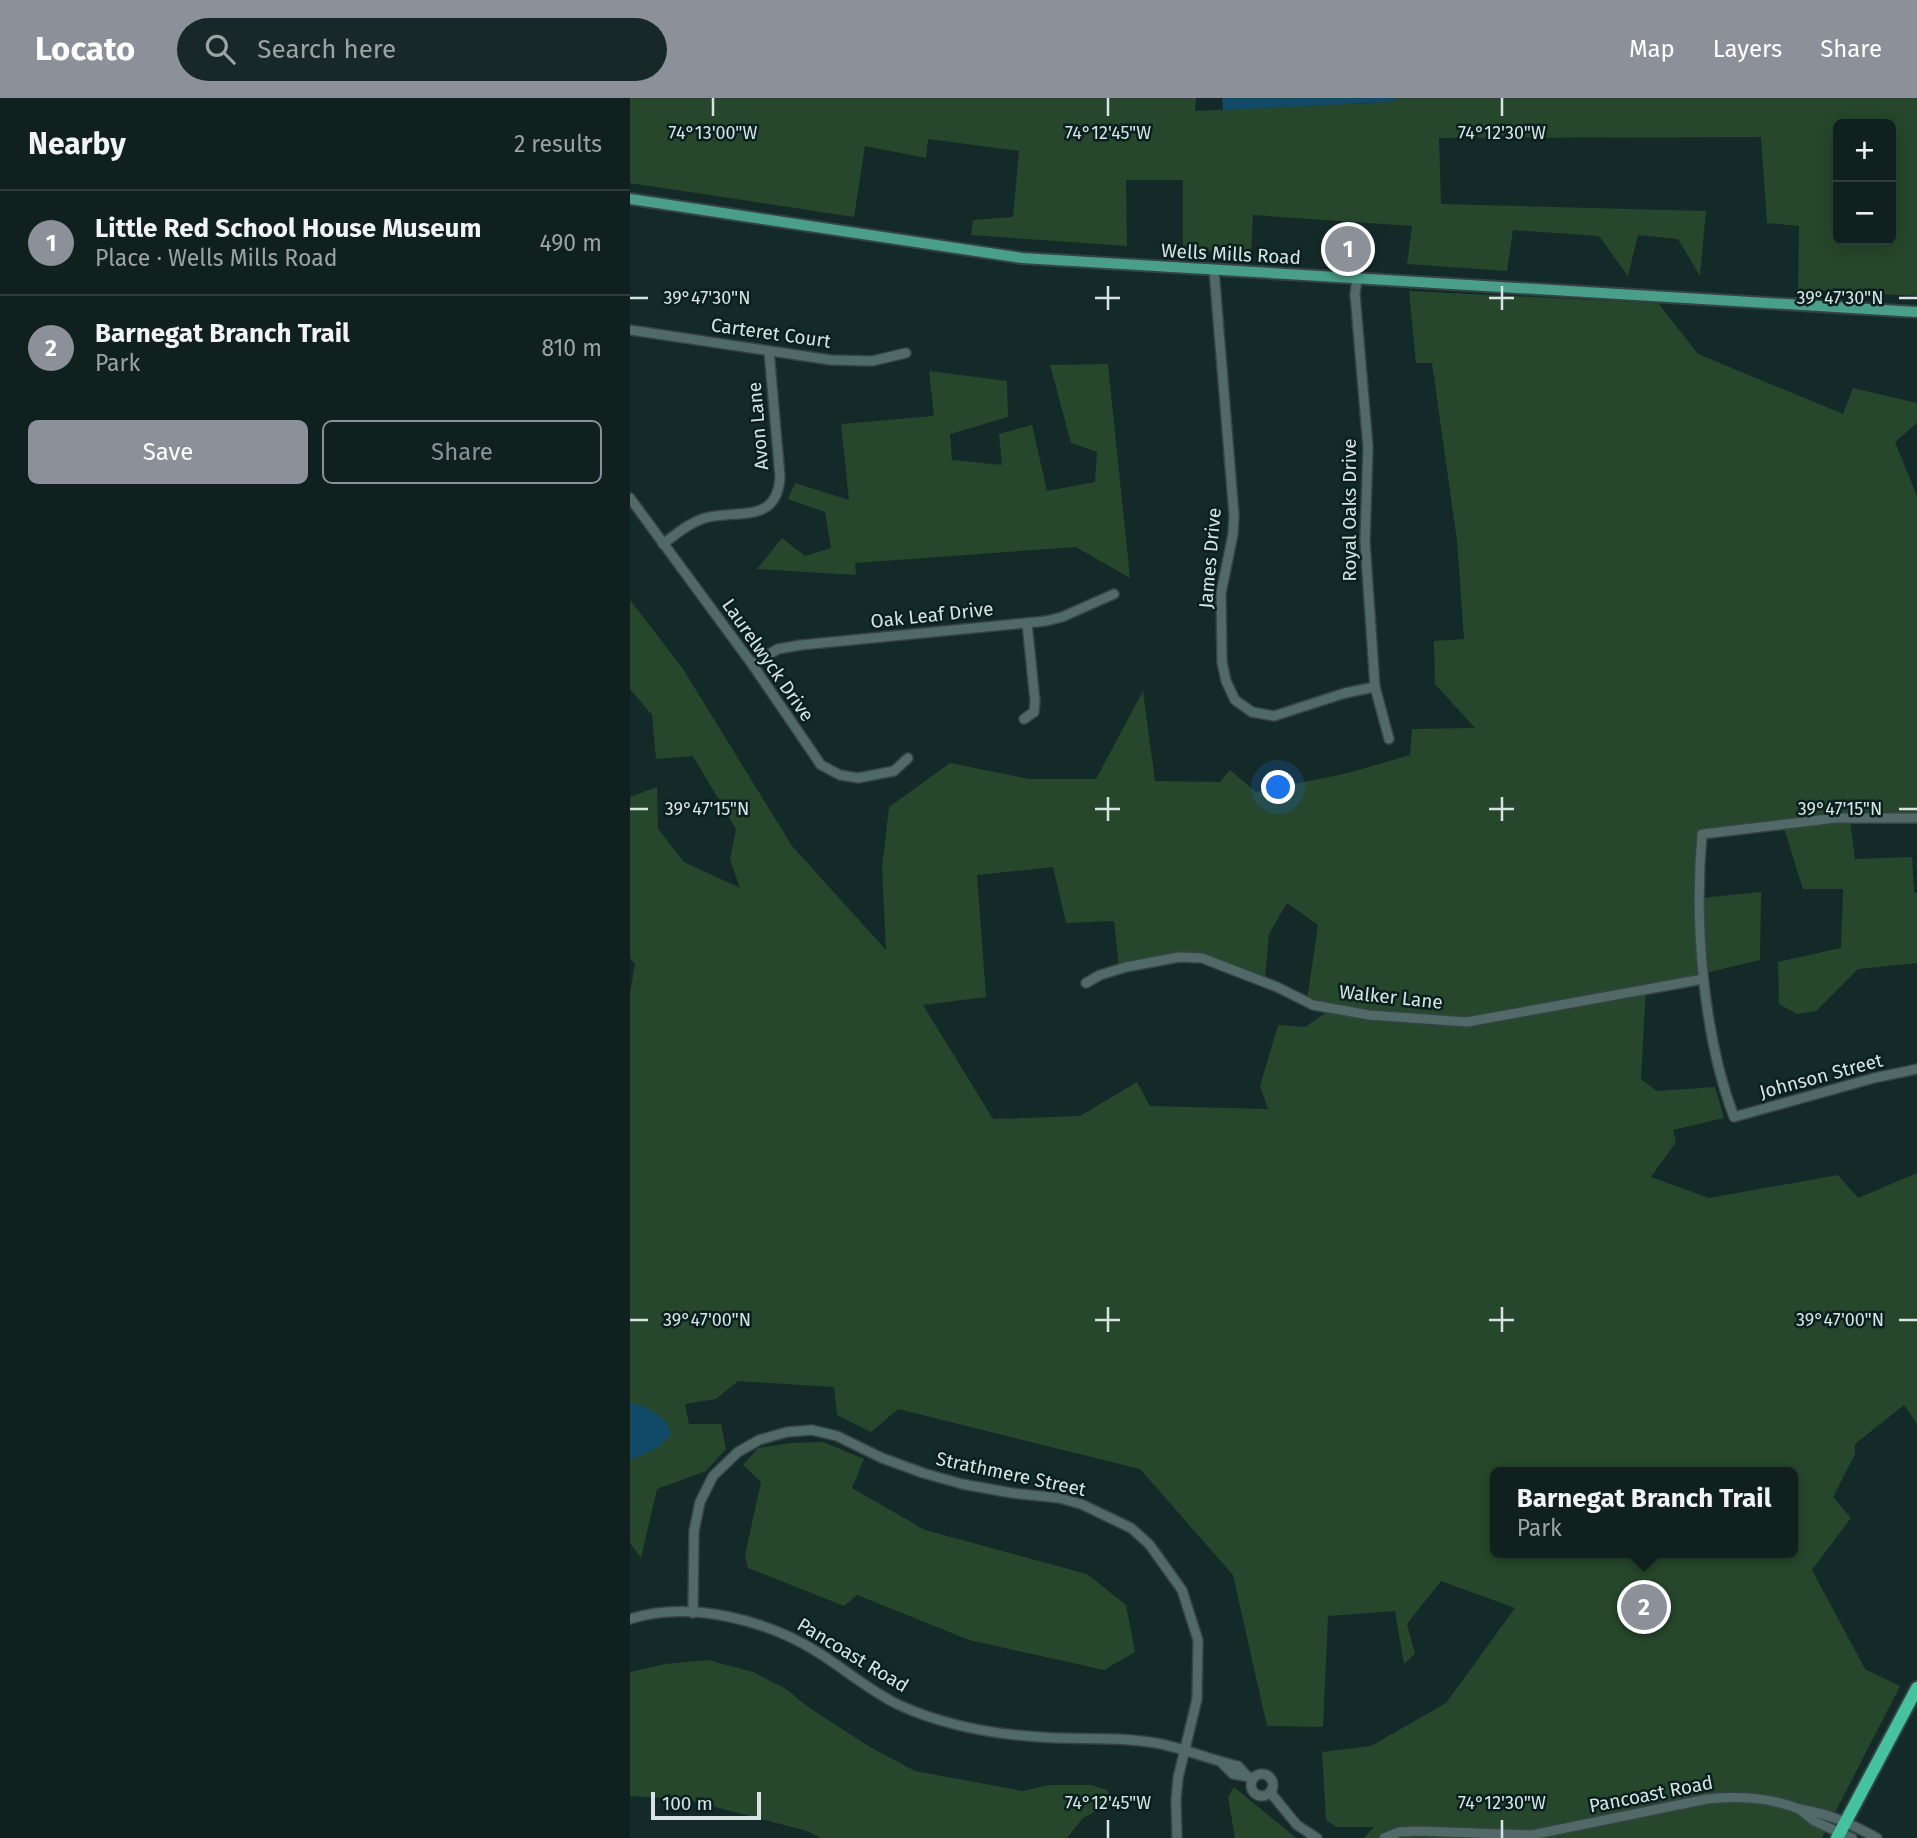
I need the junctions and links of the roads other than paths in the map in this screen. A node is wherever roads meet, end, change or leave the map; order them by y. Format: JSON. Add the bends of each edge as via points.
{"nodes":[{"id":1,"x":630,"y":199,"type":"edge"},
{"id":2,"x":1214,"y":270,"type":"junction"},
{"id":3,"x":1357,"y":279,"type":"junction"},
{"id":4,"x":1917,"y":312,"type":"edge"},
{"id":5,"x":630,"y":330,"type":"edge"},
{"id":6,"x":769,"y":351,"type":"junction"},
{"id":7,"x":906,"y":353,"type":"dead end"},
{"id":8,"x":630,"y":498,"type":"edge"},
{"id":9,"x":663,"y":544,"type":"junction"},
{"id":10,"x":1114,"y":594,"type":"dead end"},
{"id":11,"x":1027,"y":623,"type":"junction"},
{"id":12,"x":752,"y":664,"type":"junction"},
{"id":13,"x":1375,"y":687,"type":"junction"},
{"id":14,"x":1024,"y":719,"type":"dead end"},
{"id":15,"x":1389,"y":739,"type":"dead end"},
{"id":16,"x":908,"y":758,"type":"dead end"},
{"id":17,"x":1917,"y":818,"type":"edge"},
{"id":18,"x":1703,"y":979,"type":"junction"},
{"id":19,"x":1086,"y":983,"type":"dead end"},
{"id":20,"x":1917,"y":1069,"type":"edge"},
{"id":21,"x":693,"y":1613,"type":"junction"},
{"id":22,"x":630,"y":1619,"type":"edge"},
{"id":23,"x":1917,"y":1688,"type":"edge"},
{"id":24,"x":1186,"y":1750,"type":"junction"},
{"id":25,"x":1250,"y":1778,"type":"junction"},
{"id":26,"x":1269,"y":1792,"type":"junction"},
{"id":27,"x":1844,"y":1833,"type":"edge"},
{"id":28,"x":1177,"y":1838,"type":"edge"},
{"id":29,"x":1317,"y":1838,"type":"edge"},
{"id":30,"x":1384,"y":1838,"type":"edge"},
{"id":31,"x":1877,"y":1838,"type":"edge"}],
"edges":[{"from":1,"to":2,"type":"main road","name":"Wells Mills Road","via":[[1018,258]]},
{"from":2,"to":3,"type":"main road","name":"Wells Mills Road"},
{"from":2,"to":13,"type":"street","name":"James Drive","via":[[1234,515],[1222,593],[1222,662],[1230,692],[1242,707],[1274,716]]},
{"from":3,"to":4,"type":"main road","name":"Wells Mills Road"},
{"from":3,"to":13,"type":"street","name":"Royal Oaks Drive","via":[[1368,447],[1365,542]]},
{"from":5,"to":6,"type":"street","name":"Carteret Court"},
{"from":6,"to":7,"type":"street","name":"Carteret Court","via":[[847,361]]},
{"from":6,"to":9,"type":"street","name":"Avon Lane","via":[[780,477],[777,496],[747,515],[699,520]]},
{"from":8,"to":9,"type":"street","name":"Laurelwyck Drive"},
{"from":9,"to":12,"type":"street","name":"Laurelwyck Drive"},
{"from":10,"to":11,"type":"street","name":"Oak Leaf Drive","via":[[1062,617]]},
{"from":11,"to":12,"type":"street","name":"Oak Leaf Drive","via":[[801,645],[778,649]]},
{"from":11,"to":14,"type":"street","via":[[1035,701],[1034,712]]},
{"from":12,"to":16,"type":"street","name":"Laurelwyck Drive","via":[[821,765],[831,772],[867,777],[894,771]]},
{"from":13,"to":15,"type":"street","name":"Royal Oaks Drive"},
{"from":17,"to":18,"type":"street","via":[[1836,818],[1702,834],[1698,882]]},
{"from":18,"to":19,"type":"street","name":"Walker Lane","via":[[1467,1022],[1313,1005],[1202,958],[1179,957],[1126,967]]},
{"from":18,"to":20,"type":"street","name":"Johnson Street","via":[[1719,1074],[1734,1117]]},
{"from":21,"to":22,"type":"street","name":"Pancoast Road"},
{"from":21,"to":24,"type":"street","name":"Pancoast Road","via":[[758,1624],[790,1637],[866,1686],[936,1719],[985,1731],[1154,1742]]},
{"from":21,"to":24,"type":"street","name":"Strathmere Street","via":[[694,1531],[700,1502],[713,1476],[759,1440],[812,1430],[837,1436],[923,1473],[1081,1504],[1131,1528],[1149,1544],[1182,1590],[1198,1640],[1198,1699]]},
{"from":23,"to":27,"type":"highway"},
{"from":24,"to":25,"type":"street","name":"Pancoast Road","via":[[1238,1766]]},
{"from":24,"to":28,"type":"street","name":"Strathmere Street","via":[[1175,1800]]},
{"from":25,"to":26,"type":"street","via":[[1254,1793]]},
{"from":25,"to":26,"type":"street","via":[[1259,1774],[1269,1777]]},
{"from":26,"to":29,"type":"street","via":[[1297,1825]]},
{"from":27,"to":30,"type":"street","name":"Pancoast Road","via":[[1779,1801],[1732,1797],[1532,1835],[1406,1831]]},
{"from":27,"to":31,"type":"street","name":"Pancoast Road"}]}
